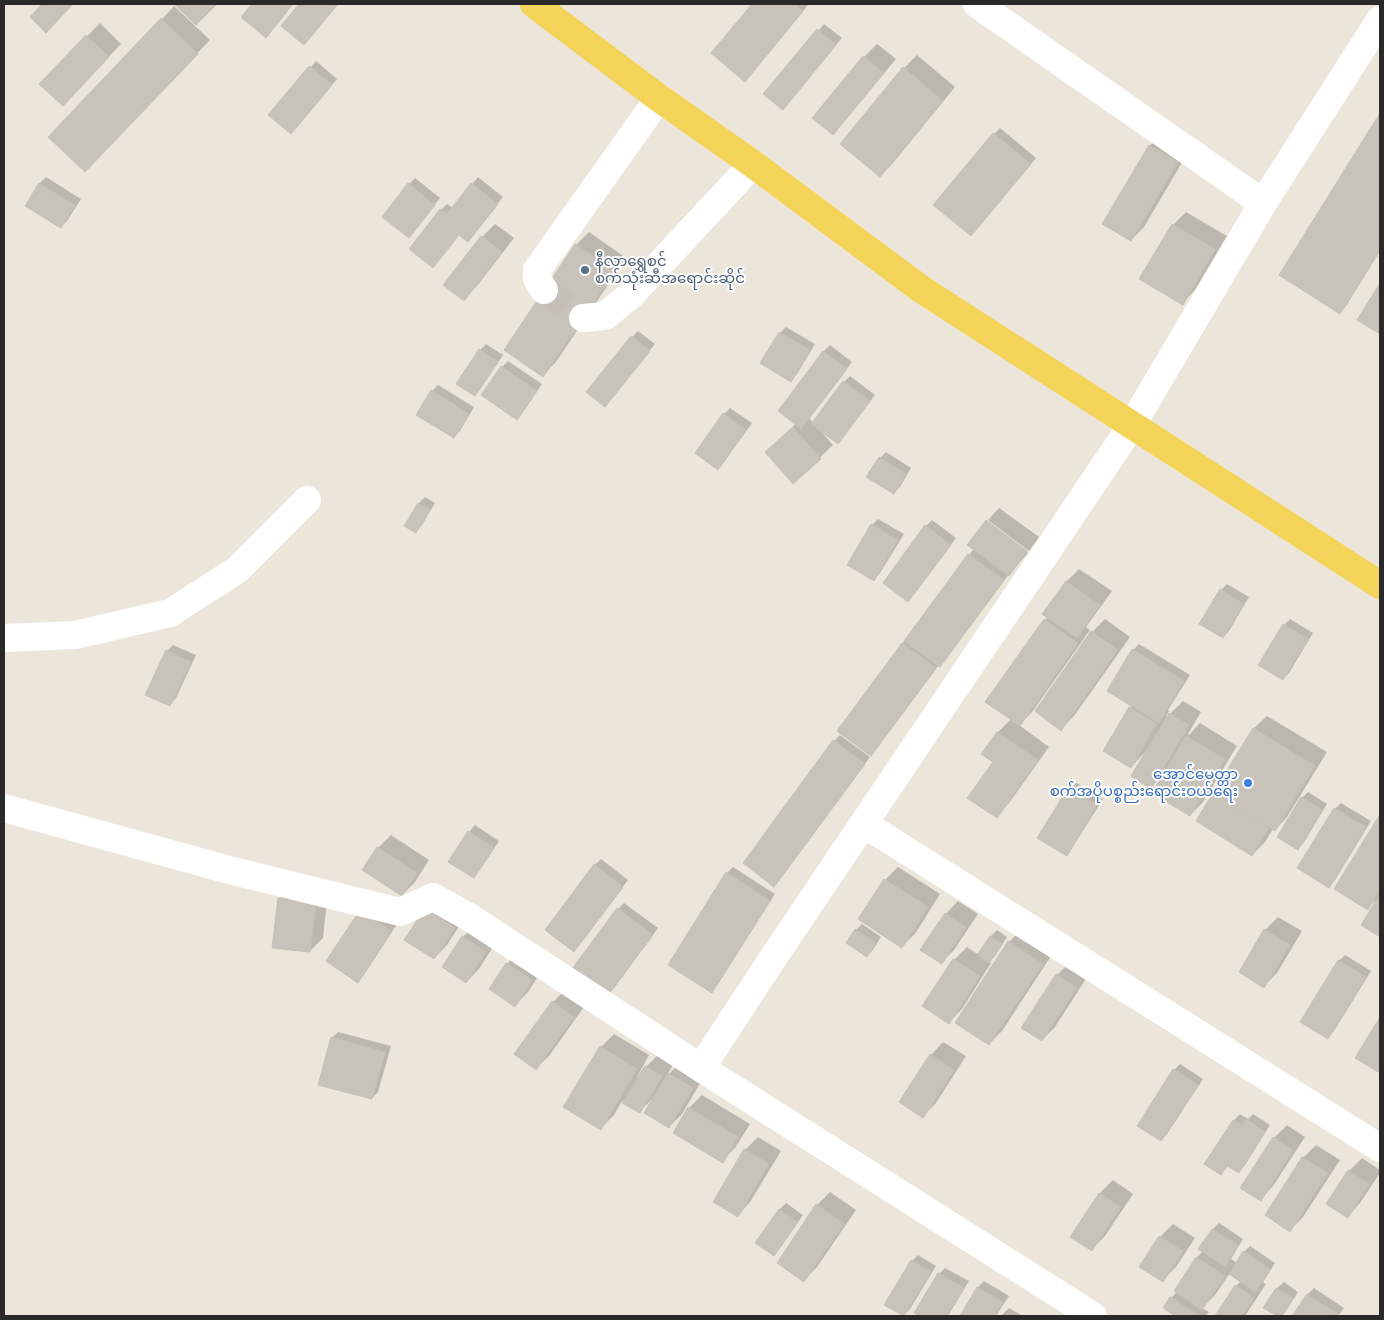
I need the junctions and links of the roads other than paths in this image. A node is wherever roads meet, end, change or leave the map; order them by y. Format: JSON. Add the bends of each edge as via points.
{"nodes":[{"id":1,"x":534,"y":4,"type":"edge"},
{"id":2,"x":977,"y":4,"type":"edge"},
{"id":3,"x":1380,"y":20,"type":"edge"},
{"id":4,"x":659,"y":98,"type":"junction"},
{"id":5,"x":753,"y":164,"type":"junction"},
{"id":6,"x":1263,"y":203,"type":"junction"},
{"id":7,"x":544,"y":290,"type":"tunnel mouth"},
{"id":8,"x":583,"y":318,"type":"tunnel mouth"},
{"id":9,"x":1132,"y":425,"type":"junction"},
{"id":10,"x":307,"y":500,"type":"dead end"},
{"id":11,"x":1380,"y":584,"type":"edge"},
{"id":12,"x":4,"y":638,"type":"edge"},
{"id":13,"x":4,"y":808,"type":"edge"},
{"id":14,"x":864,"y":824,"type":"junction"},
{"id":15,"x":701,"y":1068,"type":"junction"},
{"id":16,"x":1380,"y":1148,"type":"edge"},
{"id":17,"x":1094,"y":1316,"type":"edge"}],
"edges":[{"from":1,"to":4,"type":"main road"},
{"from":2,"to":6,"type":"street"},
{"from":3,"to":6,"type":"street"},
{"from":4,"to":5,"type":"main road"},
{"from":4,"to":7,"type":"street","via":[[537,270],[537,279]]},
{"from":5,"to":8,"type":"street","via":[[631,295],[605,316]]},
{"from":5,"to":9,"type":"main road","via":[[921,289]]},
{"from":6,"to":9,"type":"street"},
{"from":9,"to":11,"type":"main road"},
{"from":9,"to":14,"type":"street"},
{"from":10,"to":12,"type":"street","via":[[237,570],[170,613],[75,635]]},
{"from":13,"to":15,"type":"street","via":[[229,870],[400,912],[434,897]]},
{"from":14,"to":15,"type":"street"},
{"from":14,"to":16,"type":"street"},
{"from":15,"to":17,"type":"street"}]}
